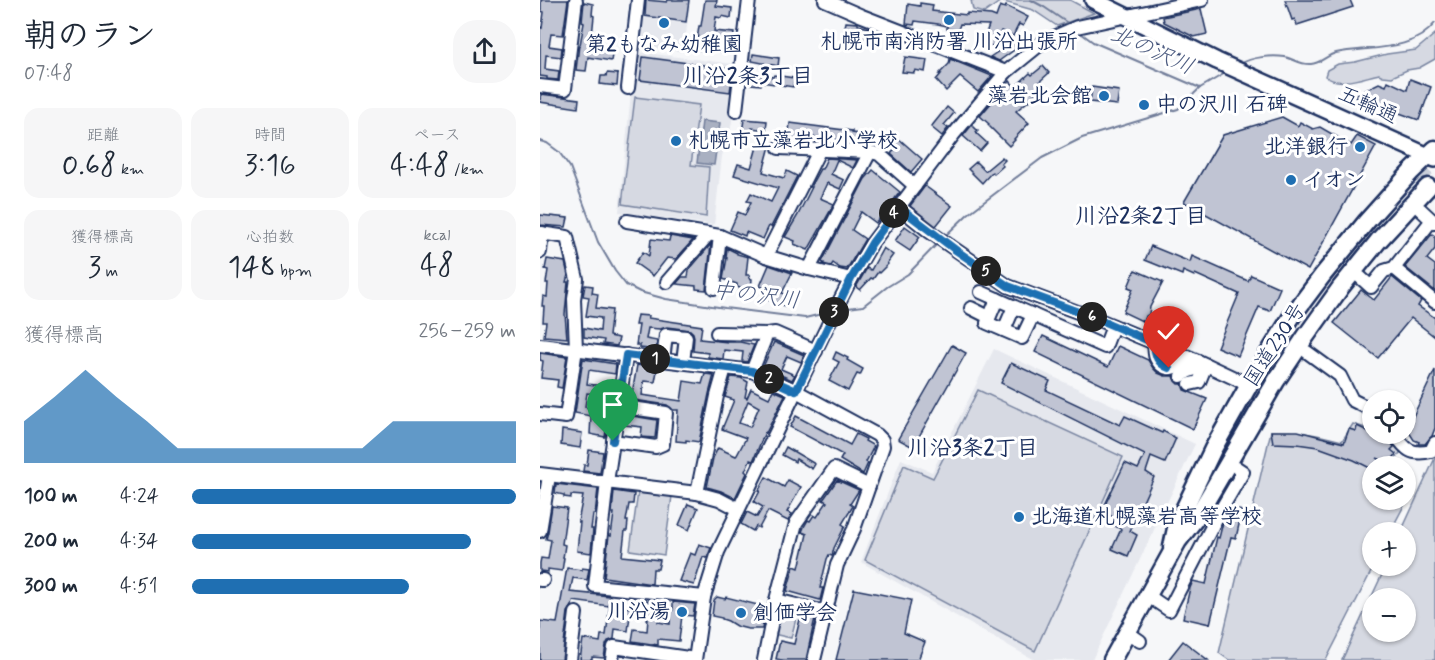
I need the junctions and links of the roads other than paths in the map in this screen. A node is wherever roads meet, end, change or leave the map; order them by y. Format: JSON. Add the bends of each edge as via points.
{"nodes":[{"id":1,"x":576,"y":0,"type":"edge"},
{"id":2,"x":638,"y":0,"type":"edge"},
{"id":3,"x":749,"y":0,"type":"edge"},
{"id":4,"x":825,"y":0,"type":"edge"},
{"id":5,"x":1093,"y":0,"type":"edge"},
{"id":6,"x":1202,"y":0,"type":"edge"},
{"id":7,"x":1124,"y":16,"type":"junction"},
{"id":8,"x":1006,"y":72,"type":"junction"},
{"id":9,"x":540,"y":86,"type":"edge"},
{"id":10,"x":628,"y":88,"type":"dead end"},
{"id":11,"x":736,"y":111,"type":"dead end"},
{"id":12,"x":779,"y":148,"type":"dead end"},
{"id":13,"x":820,"y":149,"type":"junction"},
{"id":14,"x":870,"y":152,"type":"junction"},
{"id":15,"x":1433,"y":155,"type":"edge"},
{"id":16,"x":915,"y":186,"type":"junction"},
{"id":17,"x":1426,"y":187,"type":"edge"},
{"id":18,"x":899,"y":207,"type":"junction"},
{"id":19,"x":1429,"y":218,"type":"edge"},
{"id":20,"x":627,"y":220,"type":"dead end"},
{"id":21,"x":541,"y":233,"type":"edge"},
{"id":22,"x":714,"y":236,"type":"junction"},
{"id":23,"x":540,"y":252,"type":"edge"},
{"id":24,"x":766,"y":256,"type":"junction"},
{"id":25,"x":1394,"y":268,"type":"junction"},
{"id":26,"x":809,"y":269,"type":"junction"},
{"id":27,"x":1360,"y":277,"type":"junction"},
{"id":28,"x":851,"y":279,"type":"junction"},
{"id":29,"x":667,"y":282,"type":"dead end"},
{"id":30,"x":714,"y":288,"type":"dead end"},
{"id":31,"x":981,"y":292,"type":"dead end"},
{"id":32,"x":997,"y":299,"type":"junction"},
{"id":33,"x":1435,"y":302,"type":"edge"},
{"id":34,"x":1058,"y":305,"type":"junction"},
{"id":35,"x":1014,"y":307,"type":"junction"},
{"id":36,"x":971,"y":308,"type":"dead end"},
{"id":37,"x":1033,"y":315,"type":"junction"},
{"id":38,"x":989,"y":317,"type":"junction"},
{"id":39,"x":1051,"y":323,"type":"junction"},
{"id":40,"x":1113,"y":326,"type":"junction"},
{"id":41,"x":1004,"y":330,"type":"junction"},
{"id":42,"x":717,"y":333,"type":"dead end"},
{"id":43,"x":766,"y":334,"type":"junction"},
{"id":44,"x":1154,"y":343,"type":"junction"},
{"id":45,"x":540,"y":345,"type":"edge"},
{"id":46,"x":576,"y":349,"type":"junction"},
{"id":47,"x":816,"y":351,"type":"junction"},
{"id":48,"x":1307,"y":352,"type":"junction"},
{"id":49,"x":626,"y":355,"type":"junction"},
{"id":50,"x":663,"y":360,"type":"junction"},
{"id":51,"x":683,"y":362,"type":"junction"},
{"id":52,"x":1198,"y":362,"type":"junction"},
{"id":53,"x":725,"y":368,"type":"junction"},
{"id":54,"x":752,"y":371,"type":"junction"},
{"id":55,"x":1185,"y":380,"type":"dead end"},
{"id":56,"x":1249,"y":385,"type":"junction"},
{"id":57,"x":796,"y":391,"type":"junction"},
{"id":58,"x":1362,"y":405,"type":"edge"},
{"id":59,"x":618,"y":406,"type":"junction"},
{"id":60,"x":540,"y":414,"type":"edge"},
{"id":61,"x":613,"y":441,"type":"junction"},
{"id":62,"x":1435,"y":443,"type":"edge"},
{"id":63,"x":1401,"y":444,"type":"edge"},
{"id":64,"x":1237,"y":468,"type":"junction"},
{"id":65,"x":545,"y":475,"type":"edge"},
{"id":66,"x":607,"y":482,"type":"junction"},
{"id":67,"x":868,"y":486,"type":"junction"},
{"id":68,"x":697,"y":493,"type":"junction"},
{"id":69,"x":542,"y":505,"type":"edge"},
{"id":70,"x":738,"y":509,"type":"junction"},
{"id":71,"x":540,"y":531,"type":"edge"},
{"id":72,"x":1174,"y":548,"type":"junction"},
{"id":73,"x":1147,"y":595,"type":"junction"},
{"id":74,"x":704,"y":597,"type":"junction"},
{"id":75,"x":776,"y":600,"type":"junction"},
{"id":76,"x":825,"y":612,"type":"junction"},
{"id":77,"x":576,"y":613,"type":"dead end"},
{"id":78,"x":695,"y":659,"type":"edge"},
{"id":79,"x":570,"y":660,"type":"edge"},
{"id":80,"x":612,"y":660,"type":"edge"},
{"id":81,"x":764,"y":660,"type":"edge"},
{"id":82,"x":814,"y":660,"type":"edge"},
{"id":83,"x":1112,"y":660,"type":"edge"}],
"edges":[{"from":1,"to":9,"type":"street","via":[[565,88]]},
{"from":2,"to":10,"type":"street"},
{"from":3,"to":11,"type":"street"},
{"from":4,"to":8,"type":"street"},
{"from":5,"to":7,"type":"main road"},
{"from":6,"to":7,"type":"street"},
{"from":7,"to":8,"type":"street","via":[[1077,27],[1043,42]]},
{"from":7,"to":15,"type":"main road","name":"五輪通","via":[[1283,91]]},
{"from":8,"to":16,"type":"street"},
{"from":12,"to":13,"type":"street"},
{"from":13,"to":14,"type":"street"},
{"from":13,"to":24,"type":"street"},
{"from":14,"to":16,"type":"street","via":[[879,154]]},
{"from":14,"to":26,"type":"street"},
{"from":15,"to":56,"type":"highway","via":[[1411,172],[1322,276]]},
{"from":16,"to":18,"type":"street"},
{"from":17,"to":19,"type":"highway"},
{"from":17,"to":72,"type":"highway","name":"国道230号","via":[[1361,244],[1288,341],[1190,510]]},
{"from":18,"to":28,"type":"street"},
{"from":18,"to":34,"type":"street","via":[[1008,286]]},
{"from":19,"to":25,"type":"street"},
{"from":19,"to":27,"type":"highway"},
{"from":20,"to":22,"type":"street"},
{"from":21,"to":23,"type":"street"},
{"from":21,"to":46,"type":"street","via":[[567,237],[577,279]]},
{"from":22,"to":24,"type":"street"},
{"from":22,"to":29,"type":"street"},
{"from":22,"to":30,"type":"street"},
{"from":24,"to":26,"type":"street"},
{"from":25,"to":27,"type":"street","via":[[1384,271],[1371,287]]},
{"from":25,"to":33,"type":"street"},
{"from":26,"to":28,"type":"street"},
{"from":27,"to":48,"type":"highway"},
{"from":28,"to":47,"type":"street"},
{"from":31,"to":32,"type":"street"},
{"from":32,"to":35,"type":"street"},
{"from":32,"to":38,"type":"street"},
{"from":34,"to":39,"type":"street"},
{"from":34,"to":40,"type":"street"},
{"from":35,"to":37,"type":"street"},
{"from":35,"to":41,"type":"street"},
{"from":36,"to":38,"type":"street"},
{"from":37,"to":39,"type":"street"},
{"from":37,"to":41,"type":"street","via":[[1022,338]]},
{"from":38,"to":41,"type":"street","via":[[987,322]]},
{"from":39,"to":40,"type":"street","via":[[1105,347]]},
{"from":40,"to":44,"type":"street"},
{"from":42,"to":43,"type":"street"},
{"from":43,"to":47,"type":"street","via":[[776,333]]},
{"from":43,"to":54,"type":"street"},
{"from":44,"to":52,"type":"street"},
{"from":44,"to":52,"type":"street","via":[[1162,365],[1169,368]]},
{"from":45,"to":46,"type":"street"},
{"from":46,"to":49,"type":"street"},
{"from":46,"to":60,"type":"street","via":[[566,417]]},
{"from":47,"to":57,"type":"street"},
{"from":48,"to":58,"type":"street","via":[[1340,376],[1352,400]]},
{"from":48,"to":64,"type":"highway"},
{"from":49,"to":50,"type":"street"},
{"from":49,"to":59,"type":"street"},
{"from":50,"to":51,"type":"street"},
{"from":50,"to":51,"type":"street","via":[[666,335],[686,337]]},
{"from":51,"to":53,"type":"street"},
{"from":52,"to":55,"type":"street","via":[[1195,369],[1187,372]]},
{"from":52,"to":56,"type":"street"},
{"from":53,"to":54,"type":"street"},
{"from":53,"to":68,"type":"street"},
{"from":54,"to":57,"type":"street"},
{"from":56,"to":72,"type":"highway","via":[[1177,524]]},
{"from":57,"to":67,"type":"street","via":[[882,440]]},
{"from":57,"to":70,"type":"street"},
{"from":59,"to":61,"type":"street"},
{"from":59,"to":61,"type":"street","via":[[666,413],[663,444],[656,447]]},
{"from":61,"to":66,"type":"street"},
{"from":62,"to":63,"type":"street","via":[[1431,451],[1416,453]]},
{"from":64,"to":72,"type":"highway","via":[[1193,534]]},
{"from":64,"to":73,"type":"street","via":[[1243,472],[1169,610]]},
{"from":65,"to":66,"type":"street"},
{"from":65,"to":69,"type":"street"},
{"from":66,"to":68,"type":"street"},
{"from":66,"to":74,"type":"street","via":[[595,586]]},
{"from":67,"to":75,"type":"street","via":[[834,469],[796,523]]},
{"from":67,"to":76,"type":"street","via":[[837,565]]},
{"from":68,"to":70,"type":"street"},
{"from":69,"to":71,"type":"street"},
{"from":70,"to":74,"type":"street","via":[[718,552]]},
{"from":72,"to":73,"type":"highway","name":"国道230号"},
{"from":73,"to":83,"type":"highway","name":"国道230号","via":[[1133,636]]},
{"from":74,"to":78,"type":"street"},
{"from":75,"to":76,"type":"street"},
{"from":75,"to":81,"type":"street"},
{"from":76,"to":82,"type":"street"},
{"from":77,"to":79,"type":"street"},
{"from":78,"to":80,"type":"street","via":[[614,647]]}]}
